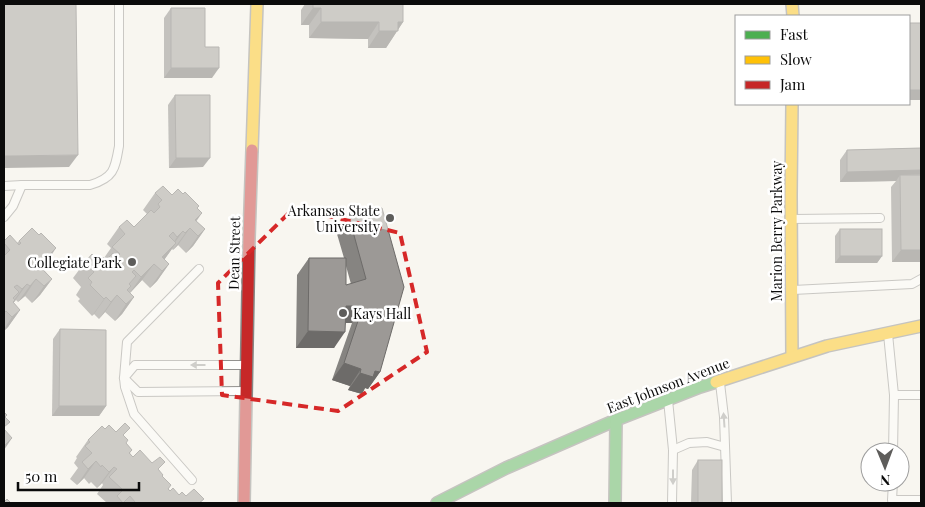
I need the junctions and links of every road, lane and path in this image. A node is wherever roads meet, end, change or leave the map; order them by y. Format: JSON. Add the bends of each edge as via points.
{"nodes":[{"id":1,"x":119,"y":4,"type":"edge"},
{"id":2,"x":257,"y":4,"type":"edge"},
{"id":3,"x":792,"y":105,"type":"edge"},
{"id":4,"x":22,"y":185,"type":"junction"},
{"id":5,"x":4,"y":186,"type":"edge"},
{"id":6,"x":4,"y":217,"type":"edge"},
{"id":7,"x":880,"y":218,"type":"dead end"},
{"id":8,"x":791,"y":219,"type":"junction"},
{"id":9,"x":199,"y":269,"type":"dead end"},
{"id":10,"x":921,"y":280,"type":"edge"},
{"id":11,"x":792,"y":290,"type":"junction"},
{"id":12,"x":921,"y":326,"type":"edge"},
{"id":13,"x":888,"y":333,"type":"junction"},
{"id":14,"x":792,"y":357,"type":"junction"},
{"id":15,"x":247,"y":365,"type":"junction"},
{"id":16,"x":124,"y":378,"type":"junction"},
{"id":17,"x":720,"y":380,"type":"junction"},
{"id":18,"x":246,"y":391,"type":"junction"},
{"id":19,"x":894,"y":395,"type":"junction"},
{"id":20,"x":921,"y":395,"type":"edge"},
{"id":21,"x":668,"y":399,"type":"junction"},
{"id":22,"x":616,"y":420,"type":"junction"},
{"id":23,"x":893,"y":442,"type":"edge"},
{"id":24,"x":725,"y":447,"type":"junction"},
{"id":25,"x":673,"y":450,"type":"junction"},
{"id":26,"x":192,"y":480,"type":"dead end"},
{"id":27,"x":892,"y":492,"type":"edge"},
{"id":28,"x":921,"y":500,"type":"edge"},
{"id":29,"x":244,"y":503,"type":"edge"},
{"id":30,"x":437,"y":503,"type":"edge"},
{"id":31,"x":615,"y":503,"type":"edge"},
{"id":32,"x":672,"y":503,"type":"edge"},
{"id":33,"x":727,"y":503,"type":"edge"}],
"edges":[{"from":1,"to":4,"type":"lane","via":[[119,146],[116,166],[110,176],[90,185]]},
{"from":2,"to":15,"type":"street","name":"Dean Street"},
{"from":3,"to":8,"type":"street","name":"Marion Berry Parkway"},
{"from":4,"to":5,"type":"lane"},
{"from":4,"to":6,"type":"lane"},
{"from":7,"to":8,"type":"lane"},
{"from":8,"to":11,"type":"street","name":"Marion Berry Parkway"},
{"from":9,"to":16,"type":"lane","via":[[128,342]]},
{"from":10,"to":11,"type":"lane","via":[[912,284]]},
{"from":11,"to":14,"type":"street","name":"Marion Berry Parkway"},
{"from":12,"to":13,"type":"street","name":"East Johnson Avenue"},
{"from":13,"to":14,"type":"street","name":"East Johnson Avenue"},
{"from":13,"to":19,"type":"lane"},
{"from":14,"to":17,"type":"street","name":"East Johnson Avenue"},
{"from":15,"to":16,"type":"lane","one_way":true,"via":[[135,365]]},
{"from":15,"to":18,"type":"street","name":"Dean Street"},
{"from":16,"to":18,"type":"lane","via":[[138,392]]},
{"from":16,"to":26,"type":"lane","via":[[134,414]]},
{"from":17,"to":21,"type":"street","name":"East Johnson Avenue"},
{"from":24,"to":17,"type":"lane","one_way":true},
{"from":18,"to":29,"type":"street","name":"Dean Street"},
{"from":19,"to":20,"type":"lane"},
{"from":19,"to":23,"type":"lane"},
{"from":21,"to":22,"type":"street","name":"East Johnson Avenue"},
{"from":21,"to":25,"type":"lane"},
{"from":22,"to":30,"type":"street","name":"East Johnson Avenue","via":[[506,468]]},
{"from":22,"to":31,"type":"street"},
{"from":24,"to":25,"type":"lane","via":[[707,442],[689,443]]},
{"from":24,"to":33,"type":"lane"},
{"from":25,"to":32,"type":"lane","one_way":true},
{"from":27,"to":28,"type":"lane","via":[[892,500]]}]}
